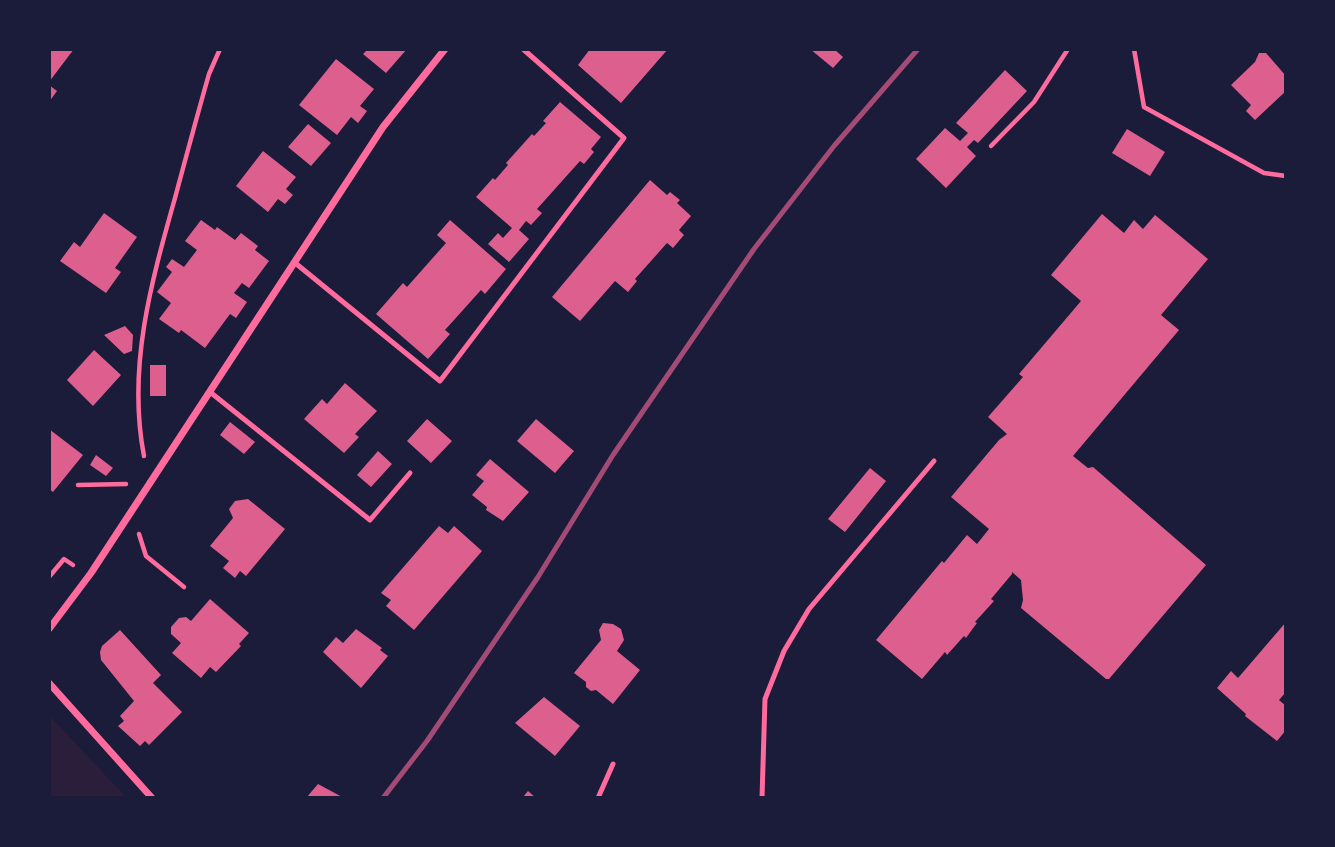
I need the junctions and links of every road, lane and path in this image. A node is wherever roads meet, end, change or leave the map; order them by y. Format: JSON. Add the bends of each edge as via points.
{"nodes":[{"id":1,"x":220,"y":49,"type":"edge"},
{"id":2,"x":445,"y":49,"type":"edge"},
{"id":3,"x":523,"y":49,"type":"edge"},
{"id":4,"x":1069,"y":49,"type":"edge"},
{"id":5,"x":1134,"y":49,"type":"edge"},
{"id":6,"x":990,"y":146,"type":"dead end"},
{"id":7,"x":1286,"y":176,"type":"edge"},
{"id":8,"x":294,"y":262,"type":"junction"},
{"id":9,"x":211,"y":392,"type":"junction"},
{"id":10,"x":933,"y":461,"type":"dead end"},
{"id":11,"x":410,"y":473,"type":"dead end"},
{"id":12,"x":149,"y":483,"type":"junction"},
{"id":13,"x":78,"y":485,"type":"dead end"},
{"id":14,"x":131,"y":512,"type":"junction"},
{"id":15,"x":64,"y":559,"type":"dead end"},
{"id":16,"x":49,"y":577,"type":"edge"},
{"id":17,"x":184,"y":587,"type":"dead end"},
{"id":18,"x":49,"y":629,"type":"edge"},
{"id":19,"x":49,"y":683,"type":"edge"},
{"id":20,"x":613,"y":764,"type":"dead end"},
{"id":21,"x":152,"y":798,"type":"edge"},
{"id":22,"x":598,"y":798,"type":"edge"},
{"id":23,"x":762,"y":798,"type":"edge"}],
"edges":[{"from":1,"to":12,"type":"path","via":[[209,74],[145,313],[138,364],[139,409]]},
{"from":2,"to":8,"type":"street","via":[[383,127]]},
{"from":3,"to":8,"type":"lane","via":[[624,138],[440,381]]},
{"from":4,"to":6,"type":"path","via":[[1034,102]]},
{"from":5,"to":7,"type":"path","via":[[1144,107],[1264,173]]},
{"from":8,"to":9,"type":"street"},
{"from":9,"to":11,"type":"lane","via":[[370,520]]},
{"from":9,"to":12,"type":"street"},
{"from":10,"to":23,"type":"lane","via":[[808,609],[784,651],[765,699]]},
{"from":12,"to":13,"type":"path"},
{"from":12,"to":14,"type":"street"},
{"from":14,"to":17,"type":"path","via":[[145,556]]},
{"from":14,"to":18,"type":"street"},
{"from":15,"to":16,"type":"path"},
{"from":19,"to":21,"type":"street"},
{"from":20,"to":22,"type":"lane"}]}
